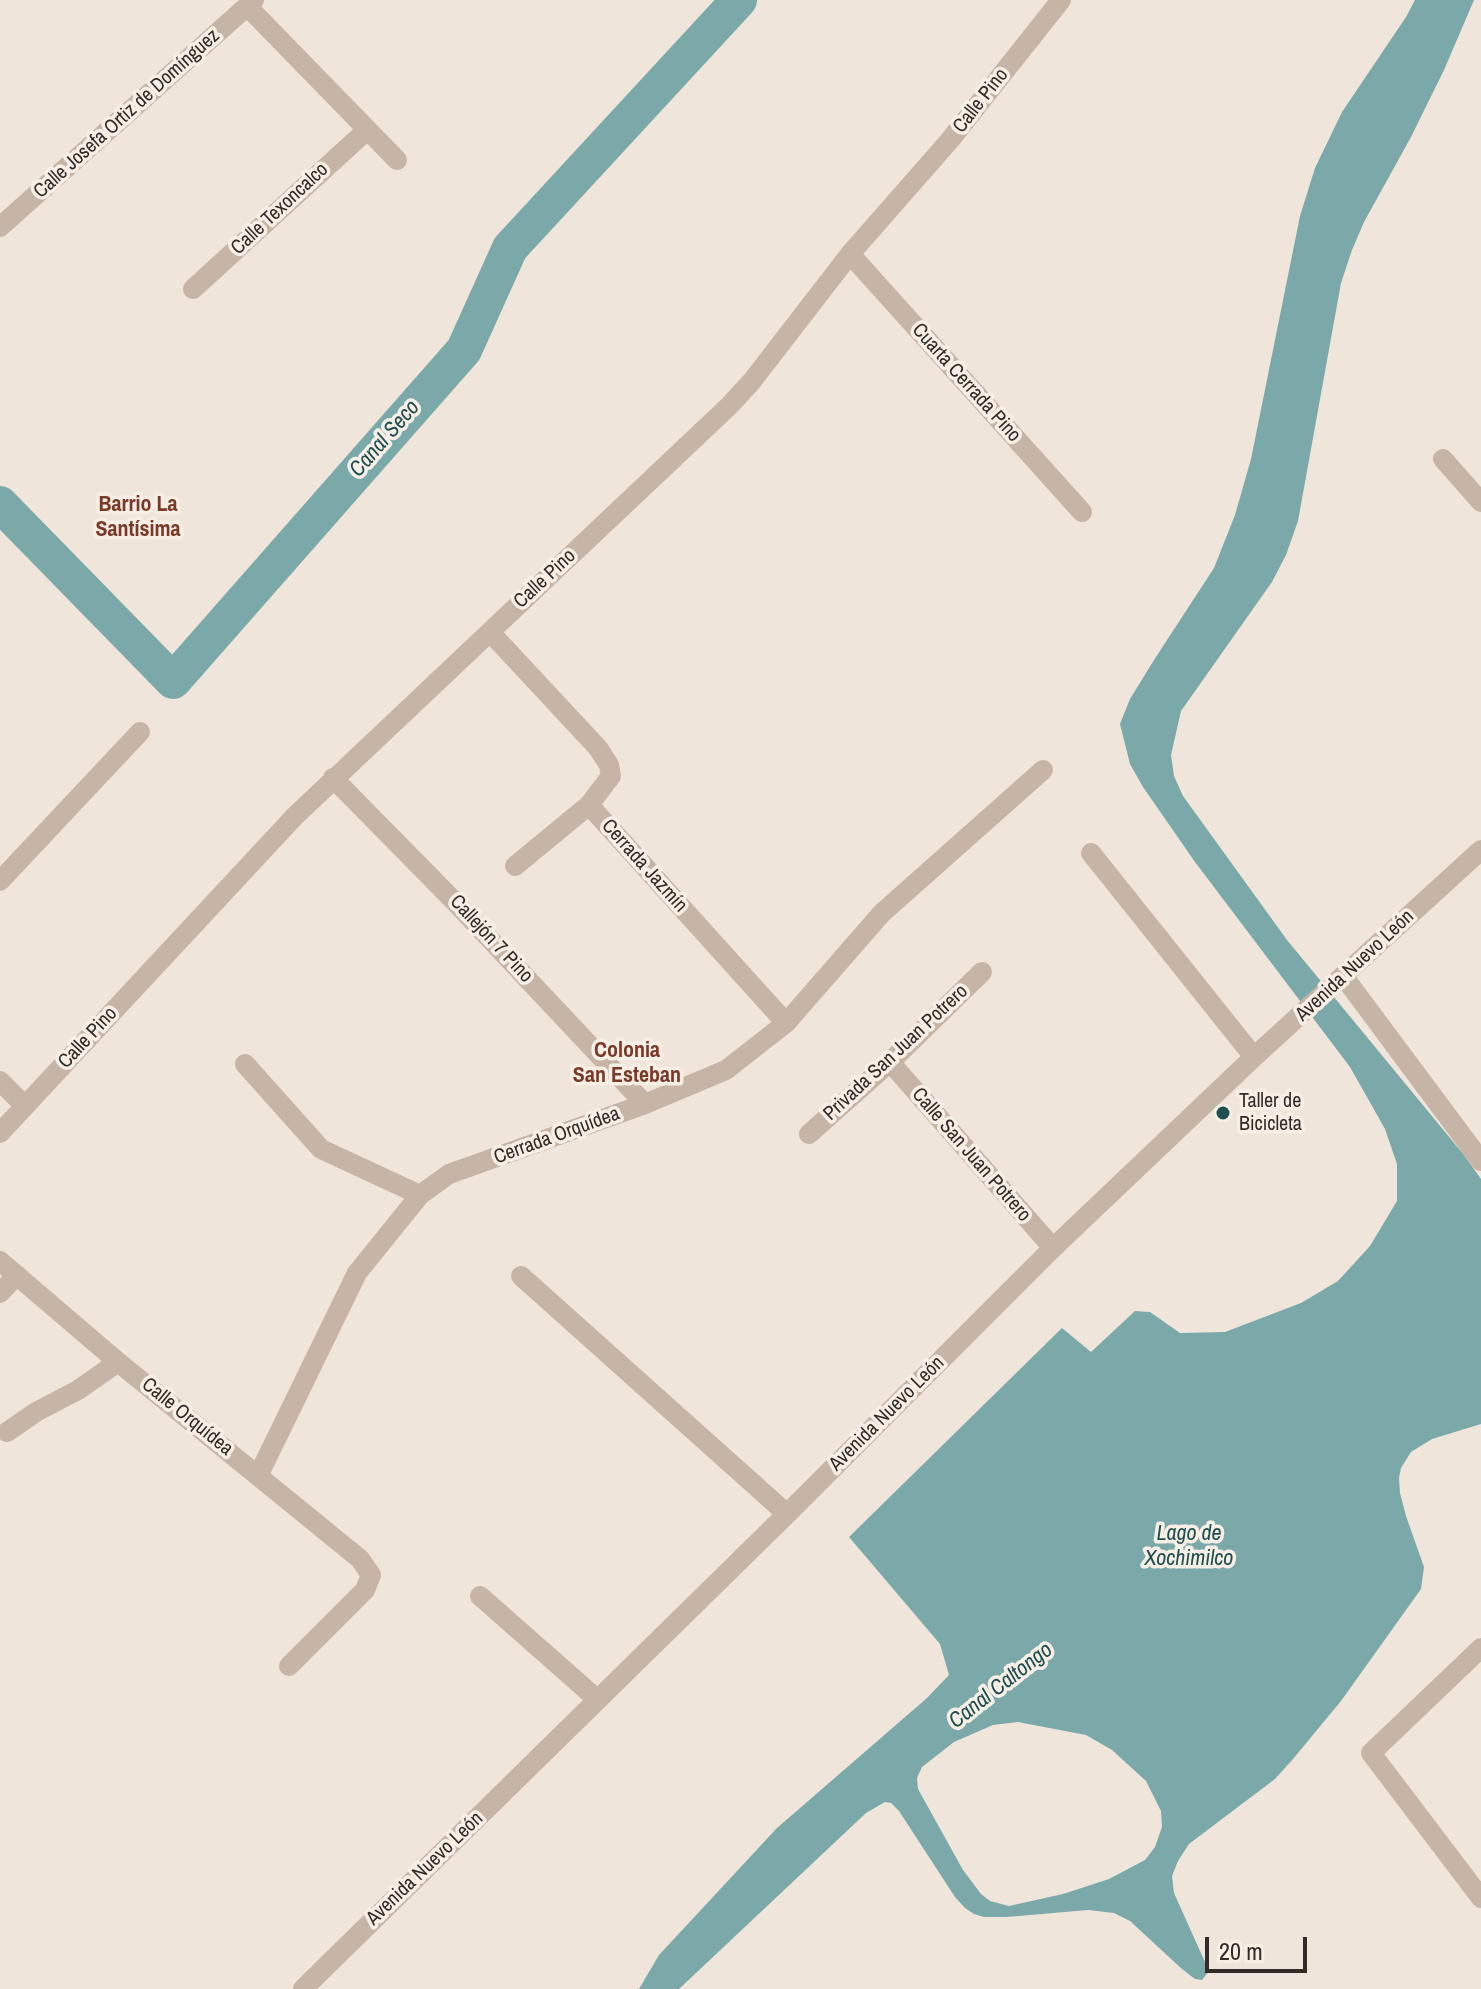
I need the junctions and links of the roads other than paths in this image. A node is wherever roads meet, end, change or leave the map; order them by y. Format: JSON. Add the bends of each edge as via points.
{"nodes":[{"id":1,"x":1061,"y":0,"type":"edge"},
{"id":2,"x":251,"y":3,"type":"edge"},
{"id":3,"x":367,"y":130,"type":"junction"},
{"id":4,"x":397,"y":160,"type":"dead end"},
{"id":5,"x":0,"y":227,"type":"edge"},
{"id":6,"x":850,"y":254,"type":"junction"},
{"id":7,"x":193,"y":289,"type":"dead end"},
{"id":8,"x":1443,"y":459,"type":"dead end"},
{"id":9,"x":1481,"y":502,"type":"edge"},
{"id":10,"x":1082,"y":512,"type":"dead end"},
{"id":11,"x":490,"y":632,"type":"junction"},
{"id":12,"x":140,"y":732,"type":"dead end"},
{"id":13,"x":1043,"y":770,"type":"dead end"},
{"id":14,"x":333,"y":778,"type":"junction"},
{"id":15,"x":589,"y":805,"type":"junction"},
{"id":16,"x":1481,"y":850,"type":"edge"},
{"id":17,"x":1091,"y":853,"type":"dead end"},
{"id":18,"x":515,"y":866,"type":"dead end"},
{"id":19,"x":0,"y":881,"type":"edge"},
{"id":20,"x":982,"y":972,"type":"dead end"},
{"id":21,"x":1342,"y":979,"type":"junction"},
{"id":22,"x":786,"y":1023,"type":"junction"},
{"id":23,"x":1254,"y":1057,"type":"junction"},
{"id":24,"x":890,"y":1062,"type":"junction"},
{"id":25,"x":245,"y":1064,"type":"dead end"},
{"id":26,"x":0,"y":1081,"type":"edge"},
{"id":27,"x":645,"y":1104,"type":"junction"},
{"id":28,"x":25,"y":1106,"type":"junction"},
{"id":29,"x":0,"y":1133,"type":"edge"},
{"id":30,"x":809,"y":1134,"type":"dead end"},
{"id":31,"x":1481,"y":1161,"type":"edge"},
{"id":32,"x":420,"y":1195,"type":"junction"},
{"id":33,"x":1053,"y":1248,"type":"junction"},
{"id":34,"x":0,"y":1261,"type":"edge"},
{"id":35,"x":17,"y":1275,"type":"junction"},
{"id":36,"x":521,"y":1276,"type":"dead end"},
{"id":37,"x":0,"y":1293,"type":"edge"},
{"id":38,"x":118,"y":1362,"type":"junction"},
{"id":39,"x":7,"y":1432,"type":"dead end"},
{"id":40,"x":259,"y":1474,"type":"junction"},
{"id":41,"x":787,"y":1514,"type":"junction"},
{"id":42,"x":480,"y":1596,"type":"dead end"},
{"id":43,"x":1481,"y":1648,"type":"edge"},
{"id":44,"x":289,"y":1666,"type":"dead end"},
{"id":45,"x":598,"y":1700,"type":"junction"},
{"id":46,"x":1481,"y":1898,"type":"edge"},
{"id":47,"x":303,"y":1989,"type":"edge"}],
"edges":[{"from":1,"to":6,"type":"street","name":"Calle Pino","via":[[950,140]]},
{"from":2,"to":3,"type":"street"},
{"from":2,"to":5,"type":"street","name":"Calle Josefa Ortiz de Domínguez"},
{"from":3,"to":4,"type":"street"},
{"from":3,"to":7,"type":"street","name":"Calle Texoncalco"},
{"from":6,"to":10,"type":"street","name":"Cuarta Cerrada Pino"},
{"from":6,"to":11,"type":"street","name":"Calle Pino","via":[[729,406]]},
{"from":8,"to":9,"type":"street"},
{"from":11,"to":14,"type":"street","name":"Calle Pino"},
{"from":11,"to":15,"type":"street","name":"Cerrada Jazmín","via":[[609,765],[611,776]]},
{"from":12,"to":19,"type":"street"},
{"from":13,"to":22,"type":"street","name":"Cerrada Orquídea","via":[[882,913]]},
{"from":14,"to":27,"type":"street","name":"Callejón 7 Pino"},
{"from":14,"to":28,"type":"street","name":"Calle Pino"},
{"from":15,"to":18,"type":"street"},
{"from":15,"to":22,"type":"street","name":"Cerrada Jazmín"},
{"from":16,"to":21,"type":"street","name":"Avenida Nuevo León"},
{"from":17,"to":23,"type":"street"},
{"from":20,"to":24,"type":"street","name":"Privada San Juan Potrero"},
{"from":21,"to":23,"type":"street","name":"Avenida Nuevo León"},
{"from":21,"to":31,"type":"street"},
{"from":22,"to":27,"type":"street","name":"Cerrada Orquídea","via":[[726,1070]]},
{"from":23,"to":33,"type":"street","name":"Avenida Nuevo León"},
{"from":24,"to":30,"type":"street","name":"Privada San Juan Potrero"},
{"from":24,"to":33,"type":"street","name":"Calle San Juan Potrero"},
{"from":25,"to":32,"type":"street","via":[[321,1149]]},
{"from":26,"to":28,"type":"street"},
{"from":27,"to":32,"type":"street","name":"Cerrada Orquídea","via":[[449,1174]]},
{"from":28,"to":29,"type":"street","name":"Calle Pino"},
{"from":32,"to":40,"type":"street","name":"Cerrada Orquídea","via":[[357,1273]]},
{"from":33,"to":41,"type":"street","name":"Avenida Nuevo León"},
{"from":34,"to":35,"type":"street","name":"Calle Orquídea"},
{"from":35,"to":37,"type":"street"},
{"from":35,"to":38,"type":"street","name":"Calle Orquídea"},
{"from":36,"to":41,"type":"street"},
{"from":38,"to":39,"type":"street"},
{"from":38,"to":40,"type":"street","name":"Calle Orquídea"},
{"from":40,"to":44,"type":"street","name":"Calle Orquídea","via":[[360,1559],[371,1575],[365,1590]]},
{"from":41,"to":45,"type":"street","name":"Avenida Nuevo León"},
{"from":42,"to":45,"type":"street"},
{"from":43,"to":46,"type":"street","via":[[1371,1753]]},
{"from":45,"to":47,"type":"street","name":"Avenida Nuevo León"}]}
